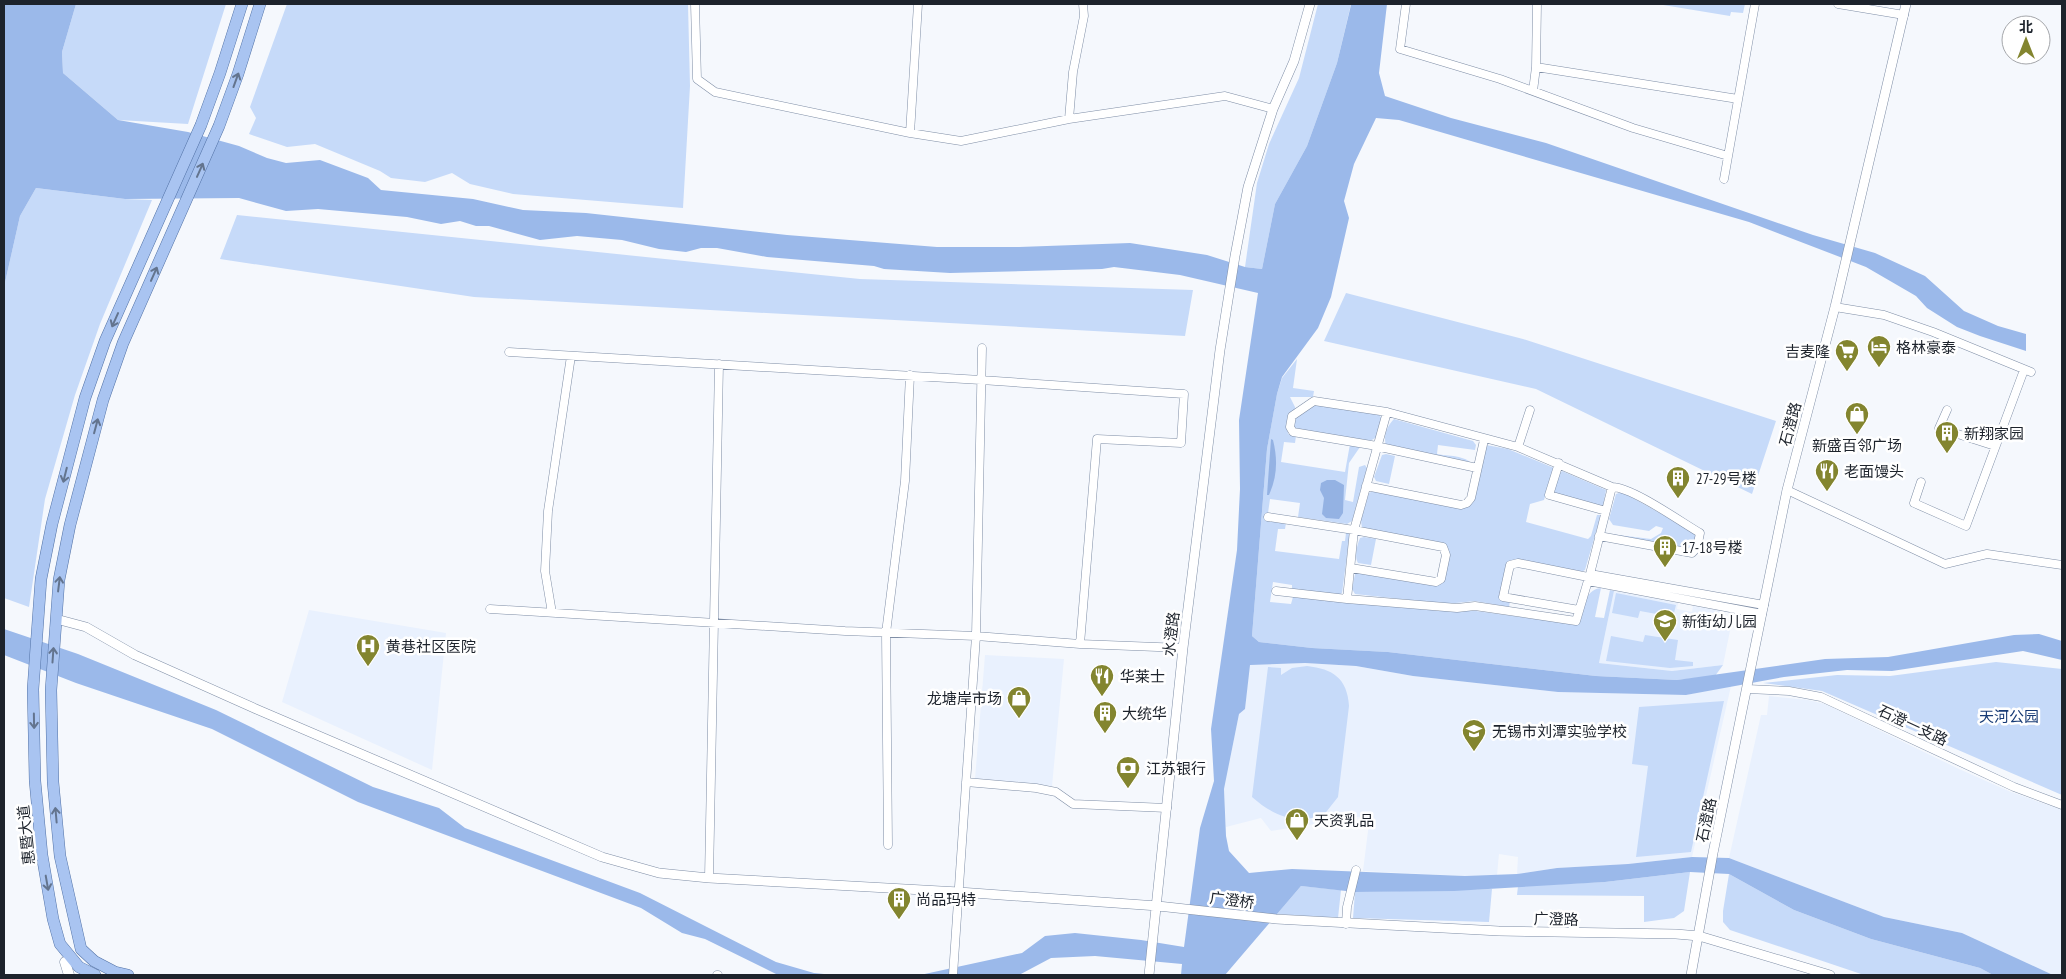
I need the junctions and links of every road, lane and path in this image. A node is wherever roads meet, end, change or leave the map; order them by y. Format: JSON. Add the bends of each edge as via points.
{"nodes":[{"id":1,"x":242,"y":4,"type":"edge"},
{"id":2,"x":260,"y":4,"type":"edge"},
{"id":3,"x":694,"y":4,"type":"edge"},
{"id":4,"x":918,"y":4,"type":"edge"},
{"id":5,"x":1083,"y":4,"type":"edge"},
{"id":6,"x":1310,"y":4,"type":"edge"},
{"id":7,"x":1406,"y":4,"type":"edge"},
{"id":8,"x":1537,"y":4,"type":"edge"},
{"id":9,"x":1755,"y":4,"type":"edge"},
{"id":10,"x":1838,"y":4,"type":"edge"},
{"id":11,"x":1906,"y":4,"type":"edge"},
{"id":12,"x":1904,"y":15,"type":"junction"},
{"id":13,"x":1536,"y":67,"type":"junction"},
{"id":14,"x":1533,"y":91,"type":"junction"},
{"id":15,"x":1738,"y":99,"type":"junction"},
{"id":16,"x":1273,"y":109,"type":"junction"},
{"id":17,"x":1069,"y":119,"type":"junction"},
{"id":18,"x":910,"y":133,"type":"junction"},
{"id":19,"x":1728,"y":156,"type":"junction"},
{"id":20,"x":1724,"y":179,"type":"dead end"},
{"id":21,"x":150,"y":240,"type":"junction"},
{"id":22,"x":164,"y":251,"type":"junction"},
{"id":23,"x":128,"y":290,"type":"junction"},
{"id":24,"x":144,"y":296,"type":"junction"},
{"id":25,"x":1835,"y":307,"type":"junction"},
{"id":26,"x":982,"y":348,"type":"dead end"},
{"id":27,"x":509,"y":352,"type":"dead end"},
{"id":28,"x":572,"y":356,"type":"junction"},
{"id":29,"x":719,"y":364,"type":"junction"},
{"id":30,"x":910,"y":376,"type":"junction"},
{"id":31,"x":981,"y":380,"type":"junction"},
{"id":32,"x":1530,"y":410,"type":"dead end"},
{"id":33,"x":1946,"y":410,"type":"dead end"},
{"id":34,"x":1388,"y":412,"type":"junction"},
{"id":35,"x":1484,"y":440,"type":"dead end"},
{"id":36,"x":1995,"y":446,"type":"junction"},
{"id":37,"x":1377,"y":447,"type":"junction"},
{"id":38,"x":1518,"y":447,"type":"junction"},
{"id":39,"x":1559,"y":464,"type":"junction"},
{"id":40,"x":1477,"y":468,"type":"junction"},
{"id":41,"x":1921,"y":482,"type":"dead end"},
{"id":42,"x":1366,"y":486,"type":"junction"},
{"id":43,"x":1612,"y":488,"type":"junction"},
{"id":44,"x":1787,"y":490,"type":"junction"},
{"id":45,"x":1606,"y":511,"type":"junction"},
{"id":46,"x":1268,"y":517,"type":"dead end"},
{"id":47,"x":1354,"y":530,"type":"junction"},
{"id":48,"x":1599,"y":536,"type":"junction"},
{"id":49,"x":2062,"y":565,"type":"edge"},
{"id":50,"x":1351,"y":568,"type":"junction"},
{"id":51,"x":1589,"y":577,"type":"junction"},
{"id":52,"x":1276,"y":591,"type":"dead end"},
{"id":53,"x":1347,"y":599,"type":"junction"},
{"id":54,"x":1518,"y":599,"type":"junction"},
{"id":55,"x":490,"y":609,"type":"dead end"},
{"id":56,"x":1579,"y":610,"type":"junction"},
{"id":57,"x":1763,"y":610,"type":"junction"},
{"id":58,"x":1514,"y":612,"type":"junction"},
{"id":59,"x":552,"y":613,"type":"junction"},
{"id":60,"x":56,"y":619,"type":"junction"},
{"id":61,"x":714,"y":622,"type":"junction"},
{"id":62,"x":886,"y":633,"type":"junction"},
{"id":63,"x":976,"y":636,"type":"junction"},
{"id":64,"x":1080,"y":644,"type":"junction"},
{"id":65,"x":1183,"y":648,"type":"junction"},
{"id":66,"x":1747,"y":689,"type":"junction"},
{"id":67,"x":966,"y":782,"type":"junction"},
{"id":68,"x":2062,"y":805,"type":"edge"},
{"id":69,"x":1167,"y":808,"type":"junction"},
{"id":70,"x":888,"y":845,"type":"dead end"},
{"id":71,"x":1356,"y":870,"type":"dead end"},
{"id":72,"x":709,"y":878,"type":"junction"},
{"id":73,"x":959,"y":892,"type":"junction"},
{"id":74,"x":1158,"y":906,"type":"junction"},
{"id":75,"x":1276,"y":919,"type":"joint"},
{"id":76,"x":1346,"y":924,"type":"junction"},
{"id":77,"x":1699,"y":936,"type":"junction"},
{"id":78,"x":65,"y":962,"type":"dead end"},
{"id":79,"x":69,"y":975,"type":"edge"},
{"id":80,"x":95,"y":975,"type":"edge"},
{"id":81,"x":128,"y":975,"type":"edge"},
{"id":82,"x":953,"y":975,"type":"edge"},
{"id":83,"x":1149,"y":975,"type":"edge"},
{"id":84,"x":1691,"y":975,"type":"edge"},
{"id":85,"x":1830,"y":975,"type":"edge"}],
"edges":[{"from":1,"to":21,"type":"main road","name":"惠暨大道","via":[[201,125]]},
{"from":22,"to":2,"type":"main road","one_way":true,"via":[[219,126]]},
{"from":3,"to":18,"type":"street","via":[[697,79],[715,92]]},
{"from":4,"to":18,"type":"street"},
{"from":5,"to":17,"type":"street"},
{"from":6,"to":16,"type":"street","name":"水澄路","via":[[1294,61]]},
{"from":7,"to":14,"type":"street","via":[[1400,49]]},
{"from":8,"to":13,"type":"street"},
{"from":9,"to":15,"type":"street"},
{"from":10,"to":12,"type":"street"},
{"from":11,"to":12,"type":"street","name":"石澄路"},
{"from":12,"to":25,"type":"street","name":"石澄路"},
{"from":13,"to":14,"type":"street"},
{"from":13,"to":15,"type":"street"},
{"from":14,"to":19,"type":"street","via":[[1633,128]]},
{"from":15,"to":19,"type":"street"},
{"from":16,"to":17,"type":"street","via":[[1224,96]]},
{"from":16,"to":65,"type":"street","name":"水澄路","via":[[1248,187],[1235,256]]},
{"from":17,"to":18,"type":"street","via":[[961,141]]},
{"from":19,"to":20,"type":"street"},
{"from":21,"to":22,"type":"main road","via":[[153,254]]},
{"from":21,"to":23,"type":"main road","name":"惠暨大道"},
{"from":24,"to":22,"type":"main road","one_way":true},
{"from":23,"to":24,"type":"main road","via":[[139,288]]},
{"from":23,"to":80,"type":"main road","name":"惠暨大道","one_way":true,"via":[[105,341],[85,398],[52,524],[42,579],[34,672],[35,781],[42,855],[53,919],[60,944],[79,967]]},
{"from":60,"to":24,"type":"main road","one_way":true,"via":[[59,580],[70,525],[103,400]]},
{"from":25,"to":36,"type":"street","via":[[1884,315],[2027,371]]},
{"from":25,"to":44,"type":"street","name":"石澄路"},
{"from":26,"to":31,"type":"street"},
{"from":27,"to":28,"type":"street"},
{"from":28,"to":29,"type":"street"},
{"from":28,"to":59,"type":"street","via":[[548,511],[545,571]]},
{"from":29,"to":30,"type":"street"},
{"from":29,"to":61,"type":"street"},
{"from":30,"to":31,"type":"street"},
{"from":30,"to":62,"type":"street","via":[[904,481]]},
{"from":31,"to":63,"type":"street"},
{"from":31,"to":64,"type":"street","via":[[1184,394],[1181,443],[1097,439]]},
{"from":32,"to":38,"type":"street"},
{"from":33,"to":36,"type":"street","via":[[1939,428]]},
{"from":34,"to":37,"type":"street"},
{"from":34,"to":37,"type":"street","via":[[1314,401],[1294,413],[1290,422],[1292,432]]},
{"from":34,"to":38,"type":"street"},
{"from":35,"to":40,"type":"street"},
{"from":36,"to":41,"type":"street","via":[[1966,526],[1914,503]]},
{"from":37,"to":40,"type":"street"},
{"from":37,"to":42,"type":"street"},
{"from":38,"to":39,"type":"street"},
{"from":39,"to":43,"type":"street"},
{"from":39,"to":45,"type":"street","via":[[1549,495]]},
{"from":40,"to":42,"type":"street","via":[[1471,498],[1461,505]]},
{"from":42,"to":47,"type":"street"},
{"from":43,"to":45,"type":"street"},
{"from":43,"to":48,"type":"street","via":[[1619,487],[1700,534],[1697,548],[1692,553]]},
{"from":44,"to":49,"type":"street","via":[[1945,564],[1987,554]]},
{"from":44,"to":57,"type":"street","name":"石澄路"},
{"from":45,"to":48,"type":"street"},
{"from":46,"to":47,"type":"street"},
{"from":47,"to":50,"type":"street"},
{"from":47,"to":50,"type":"street","via":[[1443,547],[1446,555],[1441,580],[1436,582]]},
{"from":48,"to":51,"type":"street"},
{"from":50,"to":53,"type":"street"},
{"from":51,"to":54,"type":"street","via":[[1513,564],[1508,572],[1504,597]]},
{"from":51,"to":56,"type":"street"},
{"from":51,"to":57,"type":"street"},
{"from":52,"to":53,"type":"street"},
{"from":53,"to":58,"type":"street","via":[[1457,608],[1475,606]]},
{"from":54,"to":56,"type":"street"},
{"from":54,"to":58,"type":"street"},
{"from":55,"to":59,"type":"street"},
{"from":56,"to":58,"type":"street","via":[[1576,622]]},
{"from":57,"to":66,"type":"street","name":"石澄路"},
{"from":59,"to":61,"type":"street"},
{"from":60,"to":72,"type":"street","name":"广澄桥","via":[[86,627],[135,655],[256,709],[602,857],[659,873]]},
{"from":81,"to":60,"type":"main road","one_way":true,"via":[[94,961],[81,949],[60,856],[53,782],[52,678]]},
{"from":61,"to":62,"type":"street"},
{"from":61,"to":72,"type":"street"},
{"from":62,"to":63,"type":"street"},
{"from":62,"to":70,"type":"street"},
{"from":63,"to":64,"type":"street"},
{"from":63,"to":67,"type":"street"},
{"from":64,"to":65,"type":"street"},
{"from":65,"to":69,"type":"street","name":"水澄路"},
{"from":66,"to":68,"type":"street","name":"石澄一支路","via":[[1789,691],[1821,697],[2014,787]]},
{"from":66,"to":77,"type":"street","name":"石澄路"},
{"from":67,"to":69,"type":"street","via":[[1056,792],[1073,804]]},
{"from":67,"to":73,"type":"street"},
{"from":69,"to":74,"type":"street","name":"水澄路"},
{"from":71,"to":76,"type":"street"},
{"from":72,"to":73,"type":"street","name":"广澄桥"},
{"from":73,"to":74,"type":"street","name":"广澄桥"},
{"from":73,"to":82,"type":"street"},
{"from":74,"to":75,"type":"street","name":"广澄桥"},
{"from":74,"to":83,"type":"street","name":"水澄路"},
{"from":75,"to":76,"type":"street","name":"广澄路"},
{"from":76,"to":77,"type":"street","name":"广澄路","via":[[1499,932]]},
{"from":77,"to":84,"type":"street"},
{"from":77,"to":85,"type":"street","name":"广澄路"},
{"from":78,"to":79,"type":"main road"}]}
